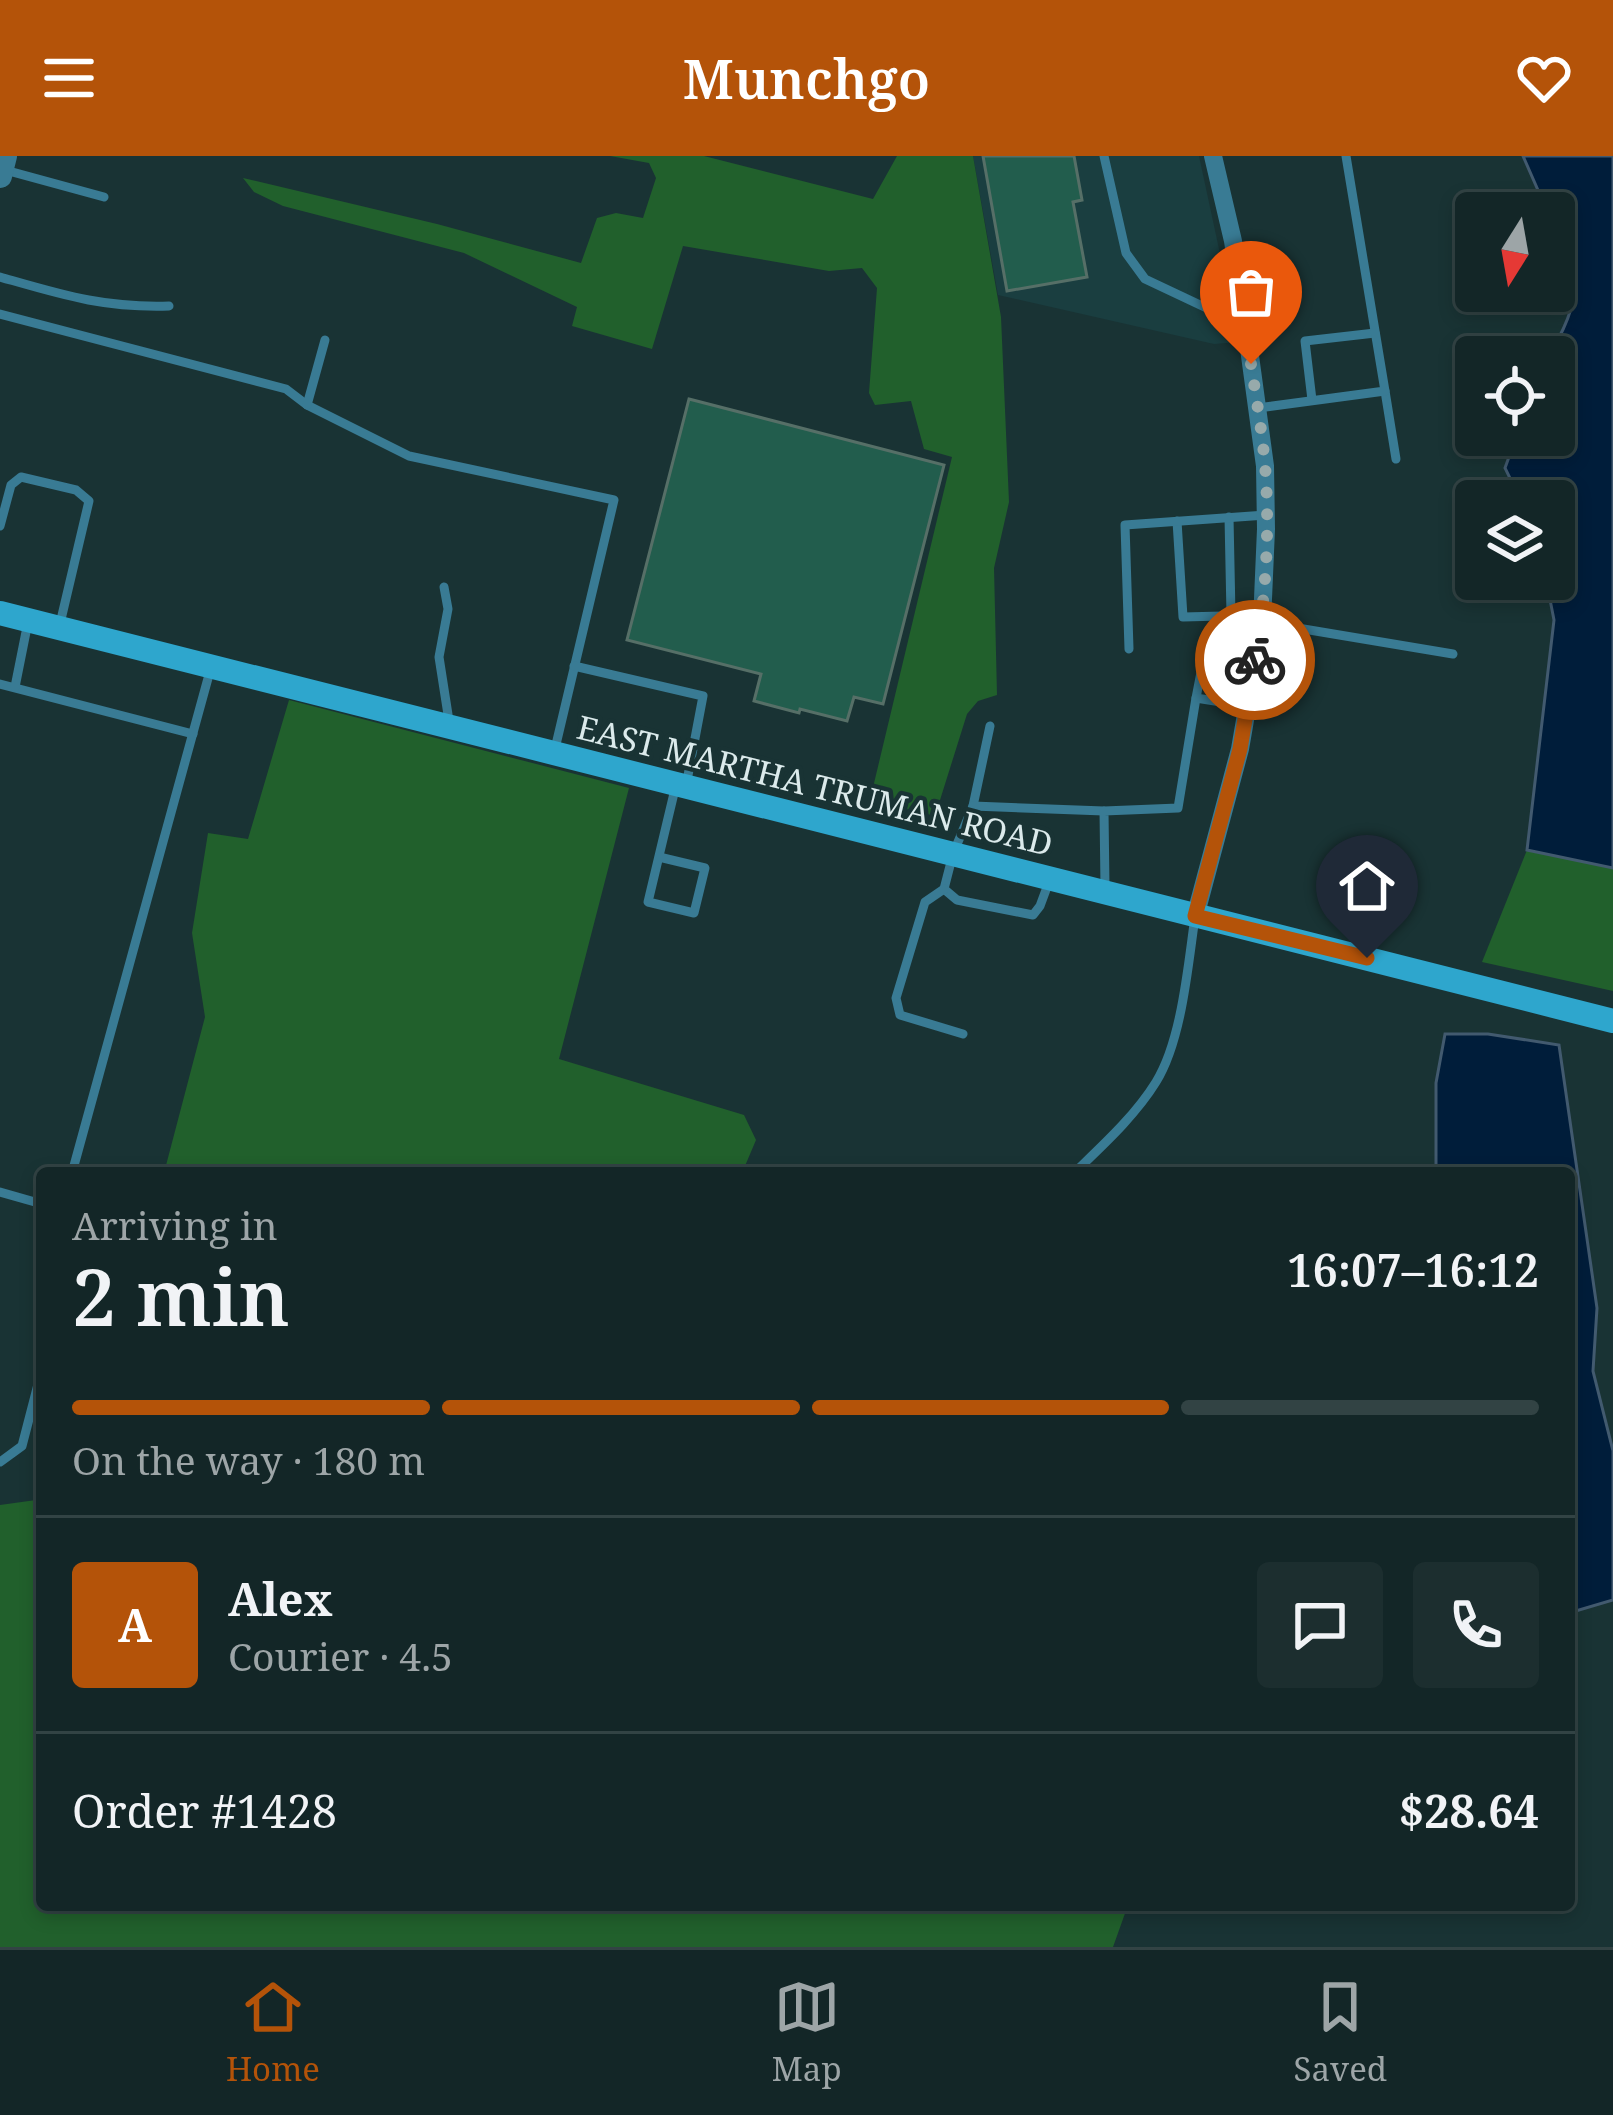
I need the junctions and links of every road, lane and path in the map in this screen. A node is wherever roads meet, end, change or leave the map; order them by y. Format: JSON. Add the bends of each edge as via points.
{"nodes":[{"id":1,"x":5,"y":156,"type":"edge"},
{"id":2,"x":1104,"y":156,"type":"edge"},
{"id":3,"x":1346,"y":156,"type":"edge"},
{"id":4,"x":1219,"y":157,"type":"edge"},
{"id":5,"x":1,"y":173,"type":"edge"},
{"id":6,"x":104,"y":197,"type":"dead end"},
{"id":7,"x":0,"y":277,"type":"edge"},
{"id":8,"x":170,"y":306,"type":"dead end"},
{"id":9,"x":0,"y":314,"type":"edge"},
{"id":10,"x":1244,"y":315,"type":"junction"},
{"id":11,"x":1375,"y":333,"type":"junction"},
{"id":12,"x":325,"y":340,"type":"dead end"},
{"id":13,"x":1385,"y":392,"type":"junction"},
{"id":14,"x":1312,"y":400,"type":"junction"},
{"id":15,"x":307,"y":406,"type":"junction"},
{"id":16,"x":1257,"y":408,"type":"junction"},
{"id":17,"x":1396,"y":459,"type":"dead end"},
{"id":18,"x":1265,"y":515,"type":"junction"},
{"id":19,"x":1229,"y":518,"type":"junction"},
{"id":20,"x":1177,"y":521,"type":"junction"},
{"id":21,"x":0,"y":526,"type":"edge"},
{"id":22,"x":444,"y":587,"type":"dead end"},
{"id":23,"x":0,"y":613,"type":"edge"},
{"id":24,"x":1232,"y":615,"type":"junction"},
{"id":25,"x":1262,"y":619,"type":"junction"},
{"id":26,"x":28,"y":620,"type":"junction"},
{"id":27,"x":59,"y":628,"type":"junction"},
{"id":28,"x":1208,"y":641,"type":"dead end"},
{"id":29,"x":1129,"y":649,"type":"dead end"},
{"id":30,"x":1453,"y":653,"type":"dead end"},
{"id":31,"x":212,"y":666,"type":"junction"},
{"id":32,"x":574,"y":667,"type":"junction"},
{"id":33,"x":0,"y":684,"type":"edge"},
{"id":34,"x":15,"y":688,"type":"junction"},
{"id":35,"x":1196,"y":698,"type":"junction"},
{"id":36,"x":1246,"y":706,"type":"junction"},
{"id":37,"x":449,"y":726,"type":"junction"},
{"id":38,"x":990,"y":726,"type":"dead end"},
{"id":39,"x":193,"y":734,"type":"junction"},
{"id":40,"x":554,"y":752,"type":"junction"},
{"id":41,"x":681,"y":785,"type":"junction"},
{"id":42,"x":973,"y":806,"type":"junction"},
{"id":43,"x":1104,"y":811,"type":"junction"},
{"id":44,"x":953,"y":854,"type":"junction"},
{"id":45,"x":659,"y":857,"type":"junction"},
{"id":46,"x":1050,"y":879,"type":"junction"},
{"id":47,"x":944,"y":889,"type":"junction"},
{"id":48,"x":1105,"y":893,"type":"junction"},
{"id":49,"x":1195,"y":916,"type":"junction"},
{"id":50,"x":1613,"y":1022,"type":"edge"},
{"id":51,"x":963,"y":1034,"type":"dead end"},
{"id":52,"x":74,"y":1167,"type":"edge"},
{"id":53,"x":1080,"y":1167,"type":"edge"},
{"id":54,"x":0,"y":1192,"type":"edge"},
{"id":55,"x":36,"y":1202,"type":"edge"},
{"id":56,"x":36,"y":1416,"type":"edge"},
{"id":57,"x":0,"y":1462,"type":"edge"}],
"edges":[{"from":1,"to":5,"type":"street"},
{"from":2,"to":10,"type":"lane","via":[[1126,253],[1145,279],[1215,312]]},
{"from":3,"to":11,"type":"lane"},
{"from":4,"to":10,"type":"street"},
{"from":5,"to":6,"type":"lane"},
{"from":7,"to":8,"type":"lane","via":[[89,302]]},
{"from":9,"to":15,"type":"lane","via":[[286,389]]},
{"from":10,"to":16,"type":"street"},
{"from":11,"to":13,"type":"lane"},
{"from":11,"to":14,"type":"lane","via":[[1305,341]]},
{"from":12,"to":15,"type":"lane"},
{"from":13,"to":14,"type":"lane"},
{"from":13,"to":17,"type":"lane"},
{"from":14,"to":16,"type":"lane"},
{"from":15,"to":32,"type":"lane","via":[[409,456],[614,500]]},
{"from":16,"to":18,"type":"street"},
{"from":18,"to":19,"type":"lane"},
{"from":18,"to":25,"type":"street"},
{"from":19,"to":20,"type":"lane"},
{"from":19,"to":24,"type":"lane"},
{"from":20,"to":24,"type":"lane","via":[[1183,617]]},
{"from":20,"to":29,"type":"lane","via":[[1125,525]]},
{"from":21,"to":27,"type":"lane","via":[[11,485],[21,477],[76,490],[89,501]]},
{"from":22,"to":37,"type":"lane","via":[[439,657]]},
{"from":23,"to":26,"type":"main road","name":"EAST MARTHA TRUMAN ROAD"},
{"from":24,"to":25,"type":"lane"},
{"from":25,"to":30,"type":"lane"},
{"from":25,"to":36,"type":"street"},
{"from":26,"to":27,"type":"main road","name":"EAST MARTHA TRUMAN ROAD"},
{"from":26,"to":34,"type":"lane"},
{"from":27,"to":31,"type":"main road","name":"EAST MARTHA TRUMAN ROAD"},
{"from":28,"to":35,"type":"lane"},
{"from":31,"to":37,"type":"main road","name":"EAST MARTHA TRUMAN ROAD"},
{"from":31,"to":39,"type":"lane"},
{"from":32,"to":40,"type":"lane"},
{"from":32,"to":41,"type":"lane","via":[[703,696]]},
{"from":33,"to":34,"type":"lane"},
{"from":34,"to":39,"type":"lane"},
{"from":35,"to":36,"type":"lane"},
{"from":35,"to":43,"type":"lane","via":[[1178,808]]},
{"from":36,"to":49,"type":"street"},
{"from":37,"to":40,"type":"main road","name":"EAST MARTHA TRUMAN ROAD"},
{"from":38,"to":42,"type":"lane"},
{"from":39,"to":52,"type":"lane"},
{"from":40,"to":41,"type":"main road","name":"EAST MARTHA TRUMAN ROAD"},
{"from":41,"to":44,"type":"main road","name":"EAST MARTHA TRUMAN ROAD"},
{"from":41,"to":45,"type":"lane"},
{"from":42,"to":43,"type":"lane"},
{"from":42,"to":44,"type":"lane"},
{"from":43,"to":48,"type":"lane"},
{"from":44,"to":46,"type":"main road","name":"EAST MARTHA TRUMAN ROAD"},
{"from":44,"to":47,"type":"lane"},
{"from":45,"to":45,"type":"lane","via":[[648,902],[694,913],[705,868]]},
{"from":46,"to":47,"type":"lane","via":[[1033,915]]},
{"from":46,"to":48,"type":"main road","name":"EAST MARTHA TRUMAN ROAD"},
{"from":47,"to":51,"type":"lane","via":[[926,902],[896,998],[900,1015]]},
{"from":48,"to":49,"type":"main road","name":"EAST MARTHA TRUMAN ROAD"},
{"from":49,"to":50,"type":"main road","name":"EAST MARTHA TRUMAN ROAD"},
{"from":49,"to":53,"type":"lane","via":[[1175,1033],[1158,1079]]},
{"from":54,"to":55,"type":"lane"},
{"from":56,"to":57,"type":"lane","via":[[22,1446]]}]}
